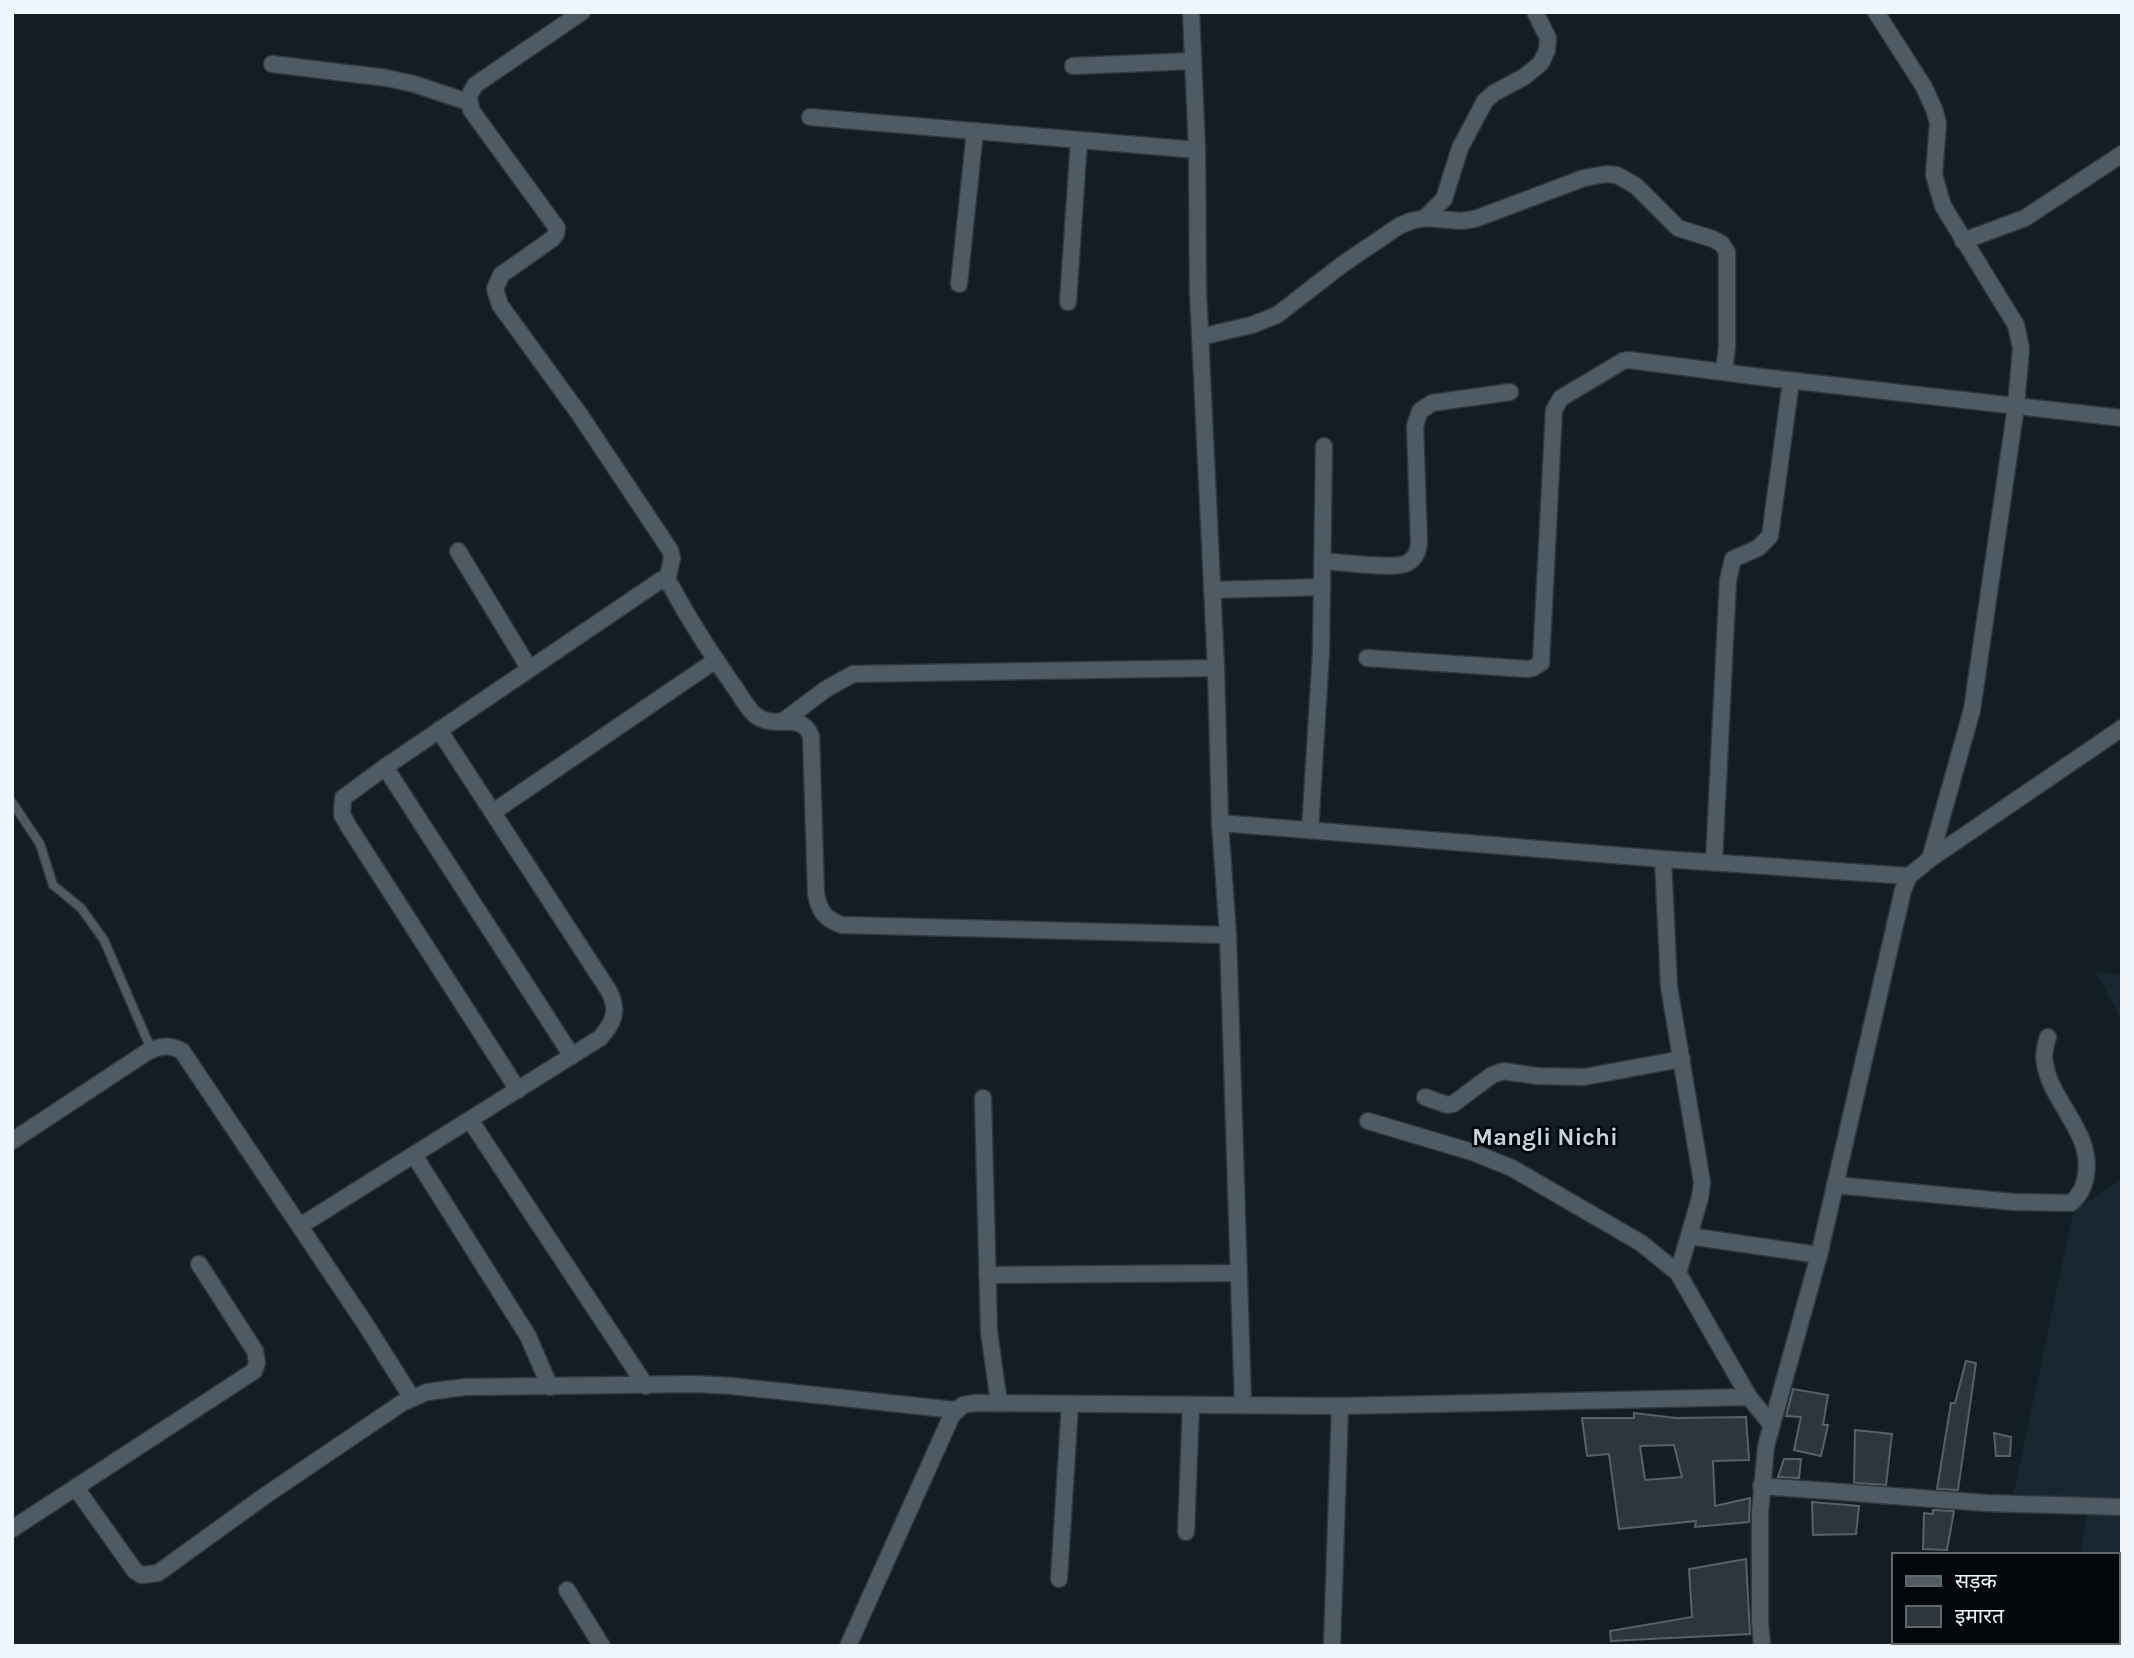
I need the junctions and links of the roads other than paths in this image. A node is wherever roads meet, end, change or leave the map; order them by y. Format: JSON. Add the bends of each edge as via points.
{"nodes":[{"id":1,"x":582,"y":12,"type":"edge"},
{"id":2,"x":1191,"y":12,"type":"edge"},
{"id":3,"x":1535,"y":12,"type":"edge"},
{"id":4,"x":1876,"y":12,"type":"edge"},
{"id":5,"x":1193,"y":61,"type":"junction"},
{"id":6,"x":272,"y":64,"type":"dead end"},
{"id":7,"x":1073,"y":66,"type":"dead end"},
{"id":8,"x":468,"y":102,"type":"junction"},
{"id":9,"x":810,"y":117,"type":"dead end"},
{"id":10,"x":975,"y":131,"type":"junction"},
{"id":11,"x":1079,"y":140,"type":"junction"},
{"id":12,"x":1196,"y":150,"type":"junction"},
{"id":13,"x":2122,"y":154,"type":"edge"},
{"id":14,"x":1425,"y":218,"type":"junction"},
{"id":15,"x":1963,"y":240,"type":"junction"},
{"id":16,"x":959,"y":284,"type":"dead end"},
{"id":17,"x":1068,"y":302,"type":"dead end"},
{"id":18,"x":1200,"y":337,"type":"junction"},
{"id":19,"x":1724,"y":372,"type":"junction"},
{"id":20,"x":1791,"y":381,"type":"junction"},
{"id":21,"x":1510,"y":393,"type":"dead end"},
{"id":22,"x":2016,"y":406,"type":"junction"},
{"id":23,"x":2122,"y":418,"type":"edge"},
{"id":24,"x":1324,"y":446,"type":"dead end"},
{"id":25,"x":458,"y":551,"type":"dead end"},
{"id":26,"x":1322,"y":561,"type":"junction"},
{"id":27,"x":667,"y":581,"type":"junction"},
{"id":28,"x":1322,"y":587,"type":"junction"},
{"id":29,"x":1212,"y":590,"type":"junction"},
{"id":30,"x":1367,"y":658,"type":"dead end"},
{"id":31,"x":716,"y":660,"type":"junction"},
{"id":32,"x":530,"y":668,"type":"junction"},
{"id":33,"x":1216,"y":668,"type":"junction"},
{"id":34,"x":782,"y":723,"type":"junction"},
{"id":35,"x":2122,"y":727,"type":"edge"},
{"id":36,"x":439,"y":730,"type":"junction"},
{"id":37,"x":385,"y":767,"type":"junction"},
{"id":38,"x":12,"y":802,"type":"edge"},
{"id":39,"x":492,"y":812,"type":"junction"},
{"id":40,"x":1220,"y":822,"type":"junction"},
{"id":41,"x":1310,"y":830,"type":"junction"},
{"id":42,"x":1663,"y":859,"type":"junction"},
{"id":43,"x":1930,"y":859,"type":"junction"},
{"id":44,"x":1714,"y":861,"type":"junction"},
{"id":45,"x":1909,"y":876,"type":"junction"},
{"id":46,"x":1228,"y":935,"type":"junction"},
{"id":47,"x":2048,"y":1037,"type":"dead end"},
{"id":48,"x":151,"y":1049,"type":"junction"},
{"id":49,"x":572,"y":1056,"type":"junction"},
{"id":50,"x":1682,"y":1059,"type":"junction"},
{"id":51,"x":518,"y":1090,"type":"junction"},
{"id":52,"x":1425,"y":1097,"type":"dead end"},
{"id":53,"x":983,"y":1098,"type":"dead end"},
{"id":54,"x":470,"y":1120,"type":"junction"},
{"id":55,"x":1368,"y":1121,"type":"dead end"},
{"id":56,"x":12,"y":1142,"type":"edge"},
{"id":57,"x":414,"y":1155,"type":"junction"},
{"id":58,"x":1835,"y":1185,"type":"junction"},
{"id":59,"x":300,"y":1226,"type":"junction"},
{"id":60,"x":1689,"y":1236,"type":"junction"},
{"id":61,"x":1819,"y":1255,"type":"junction"},
{"id":62,"x":199,"y":1264,"type":"dead end"},
{"id":63,"x":1239,"y":1273,"type":"junction"},
{"id":64,"x":1678,"y":1273,"type":"junction"},
{"id":65,"x":988,"y":1275,"type":"junction"},
{"id":66,"x":646,"y":1385,"type":"junction"},
{"id":67,"x":550,"y":1387,"type":"junction"},
{"id":68,"x":1749,"y":1397,"type":"junction"},
{"id":69,"x":412,"y":1398,"type":"junction"},
{"id":70,"x":999,"y":1403,"type":"junction"},
{"id":71,"x":1070,"y":1404,"type":"junction"},
{"id":72,"x":1191,"y":1405,"type":"junction"},
{"id":73,"x":1243,"y":1405,"type":"junction"},
{"id":74,"x":1340,"y":1406,"type":"junction"},
{"id":75,"x":956,"y":1410,"type":"junction"},
{"id":76,"x":1770,"y":1423,"type":"junction"},
{"id":77,"x":1761,"y":1486,"type":"junction"},
{"id":78,"x":76,"y":1488,"type":"junction"},
{"id":79,"x":2122,"y":1507,"type":"edge"},
{"id":80,"x":12,"y":1529,"type":"edge"},
{"id":81,"x":1185,"y":1532,"type":"dead end"},
{"id":82,"x":1059,"y":1579,"type":"dead end"},
{"id":83,"x":566,"y":1590,"type":"dead end"},
{"id":84,"x":601,"y":1646,"type":"edge"},
{"id":85,"x":848,"y":1646,"type":"edge"},
{"id":86,"x":1332,"y":1646,"type":"edge"},
{"id":87,"x":1762,"y":1646,"type":"edge"}],
"edges":[{"from":1,"to":8,"type":"street","via":[[475,85]]},
{"from":2,"to":5,"type":"street"},
{"from":3,"to":14,"type":"street","via":[[1548,38],[1541,63],[1485,100],[1460,148],[1444,199]]},
{"from":4,"to":15,"type":"street","via":[[1934,109],[1938,122],[1934,175],[1942,206]]},
{"from":5,"to":7,"type":"street"},
{"from":5,"to":12,"type":"street"},
{"from":6,"to":8,"type":"street","via":[[387,78]]},
{"from":8,"to":27,"type":"street","via":[[557,228],[552,239],[501,275],[496,296],[670,550]]},
{"from":9,"to":10,"type":"street"},
{"from":10,"to":11,"type":"street"},
{"from":10,"to":16,"type":"street"},
{"from":11,"to":12,"type":"street"},
{"from":11,"to":17,"type":"street"},
{"from":12,"to":18,"type":"street"},
{"from":13,"to":15,"type":"street","via":[[2025,218]]},
{"from":14,"to":18,"type":"street","via":[[1399,226],[1277,315]]},
{"from":14,"to":19,"type":"street","via":[[1475,219],[1584,178],[1606,174],[1628,179],[1678,228],[1713,239],[1727,252]]},
{"from":15,"to":22,"type":"street","via":[[2016,325],[2021,348]]},
{"from":18,"to":29,"type":"street"},
{"from":19,"to":20,"type":"street"},
{"from":19,"to":30,"type":"street","via":[[1629,360],[1557,403],[1538,666]]},
{"from":20,"to":22,"type":"street"},
{"from":20,"to":44,"type":"street","via":[[1770,536],[1758,548],[1733,559],[1728,580]]},
{"from":21,"to":26,"type":"street","via":[[1432,403],[1420,411],[1415,426],[1419,543],[1412,559],[1399,565]]},
{"from":22,"to":23,"type":"street"},
{"from":22,"to":43,"type":"street","via":[[1972,710]]},
{"from":24,"to":26,"type":"street"},
{"from":25,"to":32,"type":"street"},
{"from":26,"to":28,"type":"street"},
{"from":27,"to":31,"type":"street"},
{"from":27,"to":32,"type":"street","via":[[655,583]]},
{"from":28,"to":29,"type":"street"},
{"from":28,"to":41,"type":"street"},
{"from":29,"to":33,"type":"street"},
{"from":31,"to":34,"type":"street","via":[[753,713]]},
{"from":31,"to":39,"type":"street"},
{"from":32,"to":36,"type":"street"},
{"from":33,"to":34,"type":"street","via":[[853,674]]},
{"from":33,"to":40,"type":"street"},
{"from":34,"to":46,"type":"street","via":[[803,723],[811,736],[816,894],[818,907],[833,922]]},
{"from":35,"to":43,"type":"street"},
{"from":36,"to":37,"type":"street"},
{"from":36,"to":39,"type":"street"},
{"from":37,"to":49,"type":"street"},
{"from":37,"to":51,"type":"street","via":[[343,799],[342,816]]},
{"from":38,"to":48,"type":"lane","via":[[40,844],[53,886],[81,908],[104,940]]},
{"from":39,"to":49,"type":"street","via":[[614,1002],[611,1026]]},
{"from":40,"to":41,"type":"street"},
{"from":40,"to":46,"type":"street"},
{"from":41,"to":42,"type":"street"},
{"from":42,"to":44,"type":"street"},
{"from":42,"to":50,"type":"street","via":[[1667,964]]},
{"from":43,"to":45,"type":"street"},
{"from":44,"to":45,"type":"street"},
{"from":45,"to":58,"type":"street","via":[[1897,906]]},
{"from":46,"to":63,"type":"street"},
{"from":47,"to":58,"type":"street","via":[[2044,1052],[2047,1072],[2088,1159],[2083,1188],[2071,1202],[2014,1202]]},
{"from":48,"to":56,"type":"street"},
{"from":48,"to":59,"type":"street","via":[[168,1046],[187,1056]]},
{"from":49,"to":51,"type":"street"},
{"from":50,"to":52,"type":"street","via":[[1584,1077],[1503,1071],[1453,1104]]},
{"from":50,"to":60,"type":"street","via":[[1702,1182]]},
{"from":51,"to":54,"type":"street"},
{"from":53,"to":65,"type":"street"},
{"from":54,"to":57,"type":"street"},
{"from":54,"to":66,"type":"street"},
{"from":55,"to":64,"type":"street","via":[[1512,1168],[1641,1243]]},
{"from":57,"to":59,"type":"street"},
{"from":57,"to":67,"type":"street","via":[[528,1336]]},
{"from":58,"to":61,"type":"street"},
{"from":59,"to":69,"type":"street"},
{"from":60,"to":61,"type":"street"},
{"from":60,"to":64,"type":"street"},
{"from":61,"to":76,"type":"street"},
{"from":62,"to":78,"type":"street","via":[[255,1351],[254,1371]]},
{"from":63,"to":65,"type":"street"},
{"from":63,"to":73,"type":"street"},
{"from":64,"to":68,"type":"street"},
{"from":65,"to":70,"type":"street","via":[[990,1347]]},
{"from":66,"to":67,"type":"street"},
{"from":66,"to":75,"type":"street","via":[[732,1386]]},
{"from":67,"to":69,"type":"street","via":[[442,1389]]},
{"from":68,"to":74,"type":"street"},
{"from":68,"to":76,"type":"street"},
{"from":69,"to":78,"type":"street","via":[[158,1573],[135,1572]]},
{"from":70,"to":71,"type":"street"},
{"from":70,"to":75,"type":"street","via":[[962,1405]]},
{"from":71,"to":72,"type":"street"},
{"from":71,"to":82,"type":"street"},
{"from":72,"to":73,"type":"street"},
{"from":72,"to":81,"type":"street"},
{"from":73,"to":74,"type":"street"},
{"from":74,"to":86,"type":"street"},
{"from":75,"to":85,"type":"street"},
{"from":76,"to":77,"type":"street"},
{"from":77,"to":79,"type":"street","via":[[1986,1503]]},
{"from":77,"to":87,"type":"street"},
{"from":78,"to":80,"type":"street"},
{"from":83,"to":84,"type":"street"}]}
